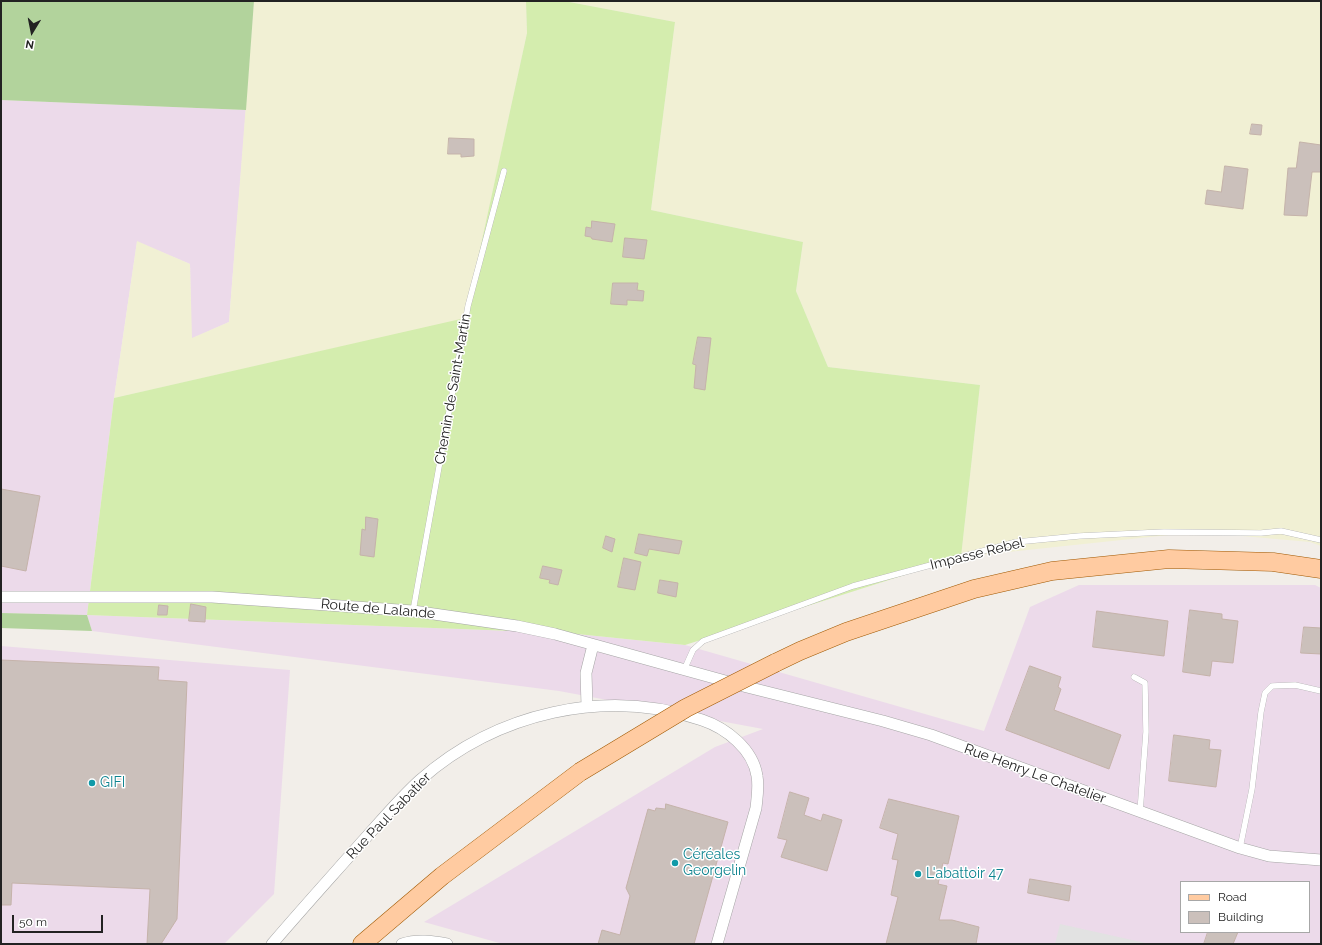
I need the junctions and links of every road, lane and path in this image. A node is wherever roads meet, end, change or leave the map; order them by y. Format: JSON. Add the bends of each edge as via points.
{"nodes":[{"id":1,"x":504,"y":171,"type":"dead end"},
{"id":2,"x":1321,"y":540,"type":"edge"},
{"id":3,"x":1321,"y":569,"type":"edge"},
{"id":4,"x":1,"y":597,"type":"edge"},
{"id":5,"x":413,"y":611,"type":"junction"},
{"id":6,"x":593,"y":645,"type":"junction"},
{"id":7,"x":684,"y":670,"type":"junction"},
{"id":8,"x":1134,"y":677,"type":"dead end"},
{"id":9,"x":747,"y":687,"type":"joint"},
{"id":10,"x":1321,"y":691,"type":"edge"},
{"id":11,"x":587,"y":706,"type":"junction"},
{"id":12,"x":1140,"y":813,"type":"junction"},
{"id":13,"x":1240,"y":848,"type":"junction"},
{"id":14,"x":1321,"y":860,"type":"edge"},
{"id":15,"x":272,"y":944,"type":"edge"},
{"id":16,"x":362,"y":944,"type":"edge"},
{"id":17,"x":402,"y":944,"type":"edge"},
{"id":18,"x":447,"y":944,"type":"edge"},
{"id":19,"x":717,"y":944,"type":"edge"}],
"edges":[{"from":1,"to":5,"type":"lane","name":"Chemin de Saint-Martin","via":[[468,306]]},
{"from":2,"to":7,"type":"lane","name":"Impasse Rebel","via":[[1281,531],[1261,534],[1156,533],[1079,536],[1016,542],[853,586],[703,641],[693,650]]},
{"from":3,"to":16,"type":"main road","bridge":true,"via":[[1273,562],[1169,559],[1052,571],[974,589],[846,632],[800,651],[686,708],[580,772],[442,876]]},
{"from":4,"to":5,"type":"street","name":"Route de Lalande","via":[[212,597]]},
{"from":5,"to":6,"type":"street","name":"Route de Lalande","via":[[517,626]]},
{"from":6,"to":7,"type":"street","name":"Route de Lalande"},
{"from":6,"to":11,"type":"street","via":[[586,673]]},
{"from":7,"to":9,"type":"street","name":"Route de Lalande"},
{"from":8,"to":12,"type":"lane","via":[[1145,683],[1146,732]]},
{"from":9,"to":12,"type":"street","name":"Rue Henry Le Chatelier","via":[[931,735]]},
{"from":10,"to":13,"type":"lane","via":[[1295,685],[1272,686],[1265,693],[1260,712],[1252,789]]},
{"from":11,"to":15,"type":"street","name":"Rue Paul Sabatier","via":[[547,714],[496,730],[450,756],[419,780]]},
{"from":11,"to":19,"type":"street","name":"Rue Paul Sabatier","via":[[653,710],[703,720],[731,735],[754,763],[758,788],[756,808]]},
{"from":12,"to":13,"type":"street","name":"Rue Henry Le Chatelier"},
{"from":13,"to":14,"type":"street","name":"Rue Henry Le Chatelier","via":[[1269,856]]},
{"from":17,"to":18,"type":"street","via":[[412,941]]}]}
